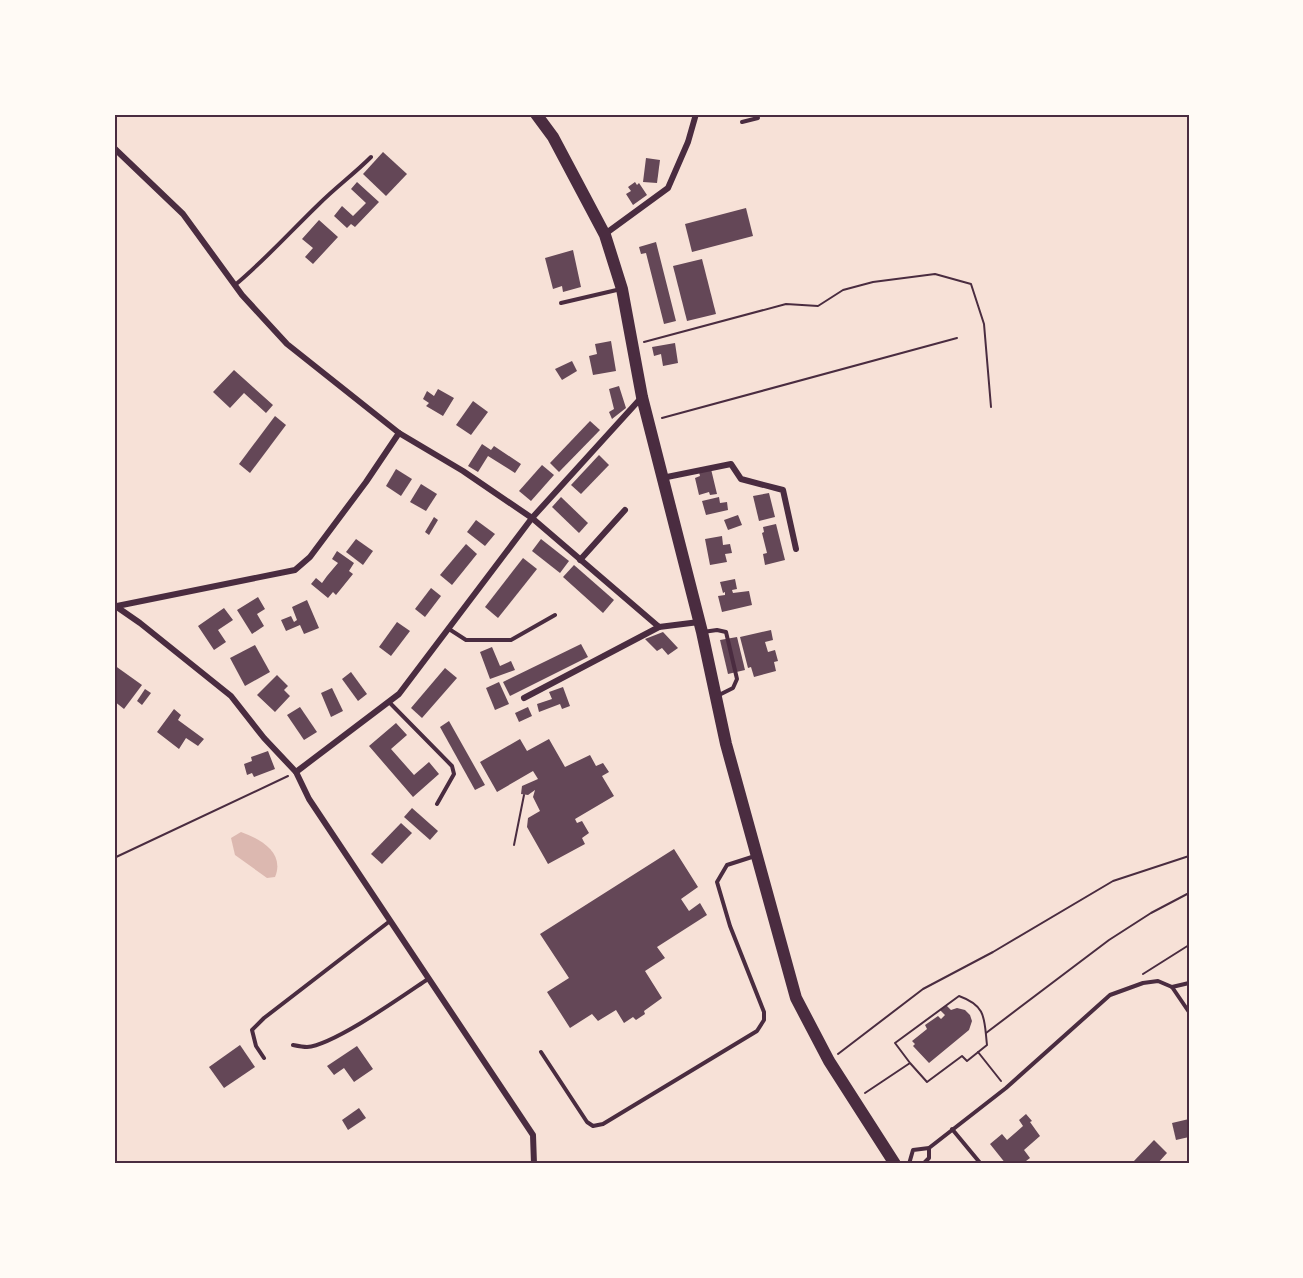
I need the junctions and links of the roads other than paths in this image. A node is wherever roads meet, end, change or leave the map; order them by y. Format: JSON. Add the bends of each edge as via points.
{"nodes":[{"id":1,"x":536,"y":114,"type":"edge"},
{"id":2,"x":696,"y":114,"type":"edge"},
{"id":3,"x":756,"y":114,"type":"edge"},
{"id":4,"x":742,"y":123,"type":"dead end"},
{"id":5,"x":114,"y":148,"type":"edge"},
{"id":6,"x":371,"y":157,"type":"dead end"},
{"id":7,"x":604,"y":235,"type":"junction"},
{"id":8,"x":235,"y":285,"type":"junction"},
{"id":9,"x":622,"y":289,"type":"junction"},
{"id":10,"x":561,"y":303,"type":"dead end"},
{"id":11,"x":642,"y":397,"type":"junction"},
{"id":12,"x":399,"y":433,"type":"junction"},
{"id":13,"x":662,"y":478,"type":"junction"},
{"id":14,"x":625,"y":510,"type":"dead end"},
{"id":15,"x":532,"y":518,"type":"junction"},
{"id":16,"x":796,"y":549,"type":"dead end"},
{"id":17,"x":580,"y":560,"type":"junction"},
{"id":18,"x":116,"y":606,"type":"edge"},
{"id":19,"x":555,"y":615,"type":"dead end"},
{"id":20,"x":659,"y":627,"type":"junction"},
{"id":21,"x":701,"y":627,"type":"junction"},
{"id":22,"x":448,"y":629,"type":"junction"},
{"id":23,"x":717,"y":696,"type":"junction"},
{"id":24,"x":524,"y":698,"type":"dead end"},
{"id":25,"x":388,"y":702,"type":"junction"},
{"id":26,"x":296,"y":772,"type":"junction"},
{"id":27,"x":437,"y":804,"type":"dead end"},
{"id":28,"x":755,"y":856,"type":"junction"},
{"id":29,"x":390,"y":921,"type":"junction"},
{"id":30,"x":428,"y":979,"type":"junction"},
{"id":31,"x":1189,"y":983,"type":"edge"},
{"id":32,"x":1172,"y":987,"type":"junction"},
{"id":33,"x":1189,"y":1012,"type":"edge"},
{"id":34,"x":293,"y":1045,"type":"dead end"},
{"id":35,"x":541,"y":1052,"type":"dead end"},
{"id":36,"x":264,"y":1058,"type":"dead end"},
{"id":37,"x":952,"y":1129,"type":"junction"},
{"id":38,"x":929,"y":1148,"type":"junction"},
{"id":39,"x":534,"y":1164,"type":"edge"},
{"id":40,"x":895,"y":1164,"type":"edge"},
{"id":41,"x":911,"y":1164,"type":"edge"},
{"id":42,"x":923,"y":1164,"type":"edge"},
{"id":43,"x":981,"y":1164,"type":"edge"}],
"edges":[{"from":1,"to":7,"type":"main road","via":[[553,137]]},
{"from":2,"to":7,"type":"street","via":[[668,188]]},
{"from":3,"to":4,"type":"lane","via":[[758,118]]},
{"from":5,"to":8,"type":"street","via":[[183,214]]},
{"from":6,"to":8,"type":"lane"},
{"from":7,"to":9,"type":"main road"},
{"from":8,"to":12,"type":"street","via":[[287,344]]},
{"from":9,"to":10,"type":"lane"},
{"from":9,"to":11,"type":"main road"},
{"from":11,"to":13,"type":"main road"},
{"from":11,"to":15,"type":"street"},
{"from":12,"to":15,"type":"street"},
{"from":12,"to":18,"type":"street","via":[[310,557],[295,570]]},
{"from":13,"to":16,"type":"street","via":[[731,464],[741,479],[783,490]]},
{"from":13,"to":21,"type":"main road"},
{"from":14,"to":17,"type":"street"},
{"from":15,"to":17,"type":"street"},
{"from":15,"to":22,"type":"street"},
{"from":17,"to":20,"type":"street"},
{"from":18,"to":26,"type":"street","via":[[231,696]]},
{"from":19,"to":22,"type":"lane","via":[[511,640],[466,640]]},
{"from":20,"to":21,"type":"street"},
{"from":20,"to":24,"type":"street"},
{"from":21,"to":23,"type":"main road"},
{"from":21,"to":23,"type":"lane","via":[[726,632],[737,679],[734,688]]},
{"from":22,"to":25,"type":"street","via":[[399,694]]},
{"from":23,"to":28,"type":"main road"},
{"from":25,"to":26,"type":"street"},
{"from":25,"to":27,"type":"lane","via":[[452,766],[454,774]]},
{"from":26,"to":29,"type":"street","via":[[309,799]]},
{"from":28,"to":35,"type":"lane","via":[[727,865],[717,882],[764,1012],[757,1031],[603,1124],[594,1125],[587,1122]]},
{"from":28,"to":40,"type":"main road","via":[[796,998],[829,1061]]},
{"from":29,"to":30,"type":"street"},
{"from":29,"to":36,"type":"lane","via":[[252,1030]]},
{"from":30,"to":34,"type":"lane","via":[[328,1040],[308,1047]]},
{"from":30,"to":39,"type":"street","via":[[532,1135]]},
{"from":31,"to":32,"type":"lane"},
{"from":32,"to":33,"type":"lane"},
{"from":32,"to":37,"type":"lane","via":[[1158,981],[1110,994],[1006,1088]]},
{"from":37,"to":38,"type":"lane"},
{"from":37,"to":43,"type":"lane"},
{"from":38,"to":41,"type":"lane","via":[[913,1150]]},
{"from":38,"to":42,"type":"lane","via":[[929,1158]]}]}
